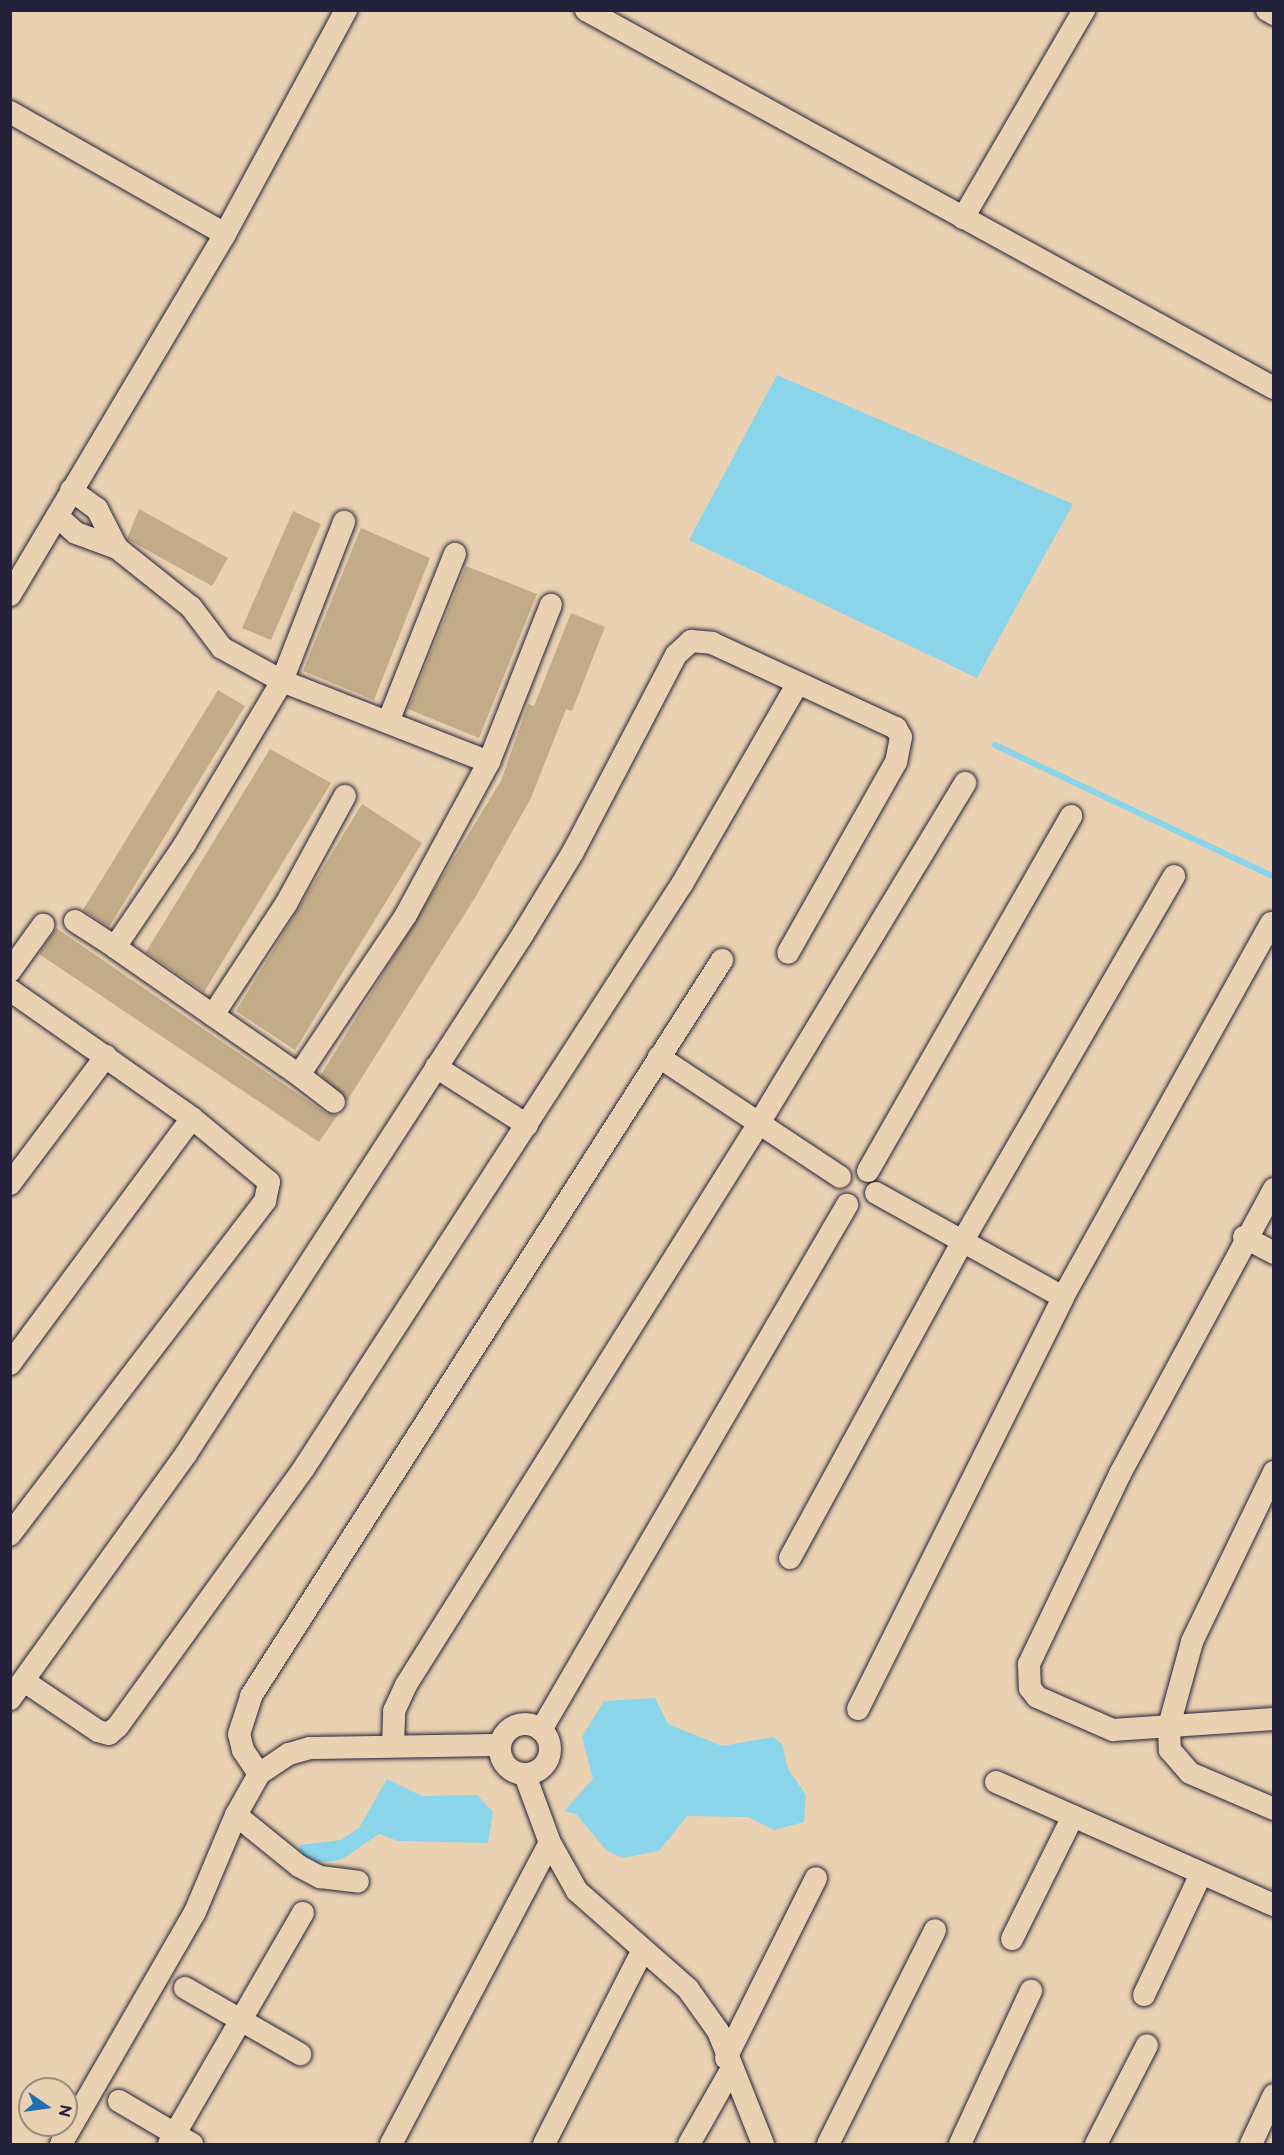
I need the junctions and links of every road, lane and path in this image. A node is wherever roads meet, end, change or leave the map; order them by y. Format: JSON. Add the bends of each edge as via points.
{"nodes":[{"id":1,"x":346,"y":10,"type":"edge"},
{"id":2,"x":586,"y":10,"type":"edge"},
{"id":3,"x":1084,"y":10,"type":"edge"},
{"id":4,"x":1267,"y":10,"type":"edge"},
{"id":5,"x":1274,"y":14,"type":"edge"},
{"id":6,"x":10,"y":112,"type":"edge"},
{"id":7,"x":963,"y":218,"type":"junction"},
{"id":8,"x":225,"y":234,"type":"junction"},
{"id":9,"x":1274,"y":388,"type":"edge"},
{"id":10,"x":71,"y":490,"type":"junction"},
{"id":11,"x":57,"y":516,"type":"junction"},
{"id":12,"x":344,"y":522,"type":"dead end"},
{"id":13,"x":117,"y":548,"type":"junction"},
{"id":14,"x":455,"y":554,"type":"dead end"},
{"id":15,"x":17,"y":570,"type":"edge"},
{"id":16,"x":10,"y":595,"type":"edge"},
{"id":17,"x":551,"y":605,"type":"dead end"},
{"id":18,"x":282,"y":681,"type":"junction"},
{"id":19,"x":798,"y":683,"type":"junction"},
{"id":20,"x":388,"y":722,"type":"junction"},
{"id":21,"x":489,"y":762,"type":"junction"},
{"id":22,"x":965,"y":783,"type":"dead end"},
{"id":23,"x":345,"y":796,"type":"dead end"},
{"id":24,"x":1071,"y":816,"type":"dead end"},
{"id":25,"x":1174,"y":876,"type":"dead end"},
{"id":26,"x":75,"y":921,"type":"dead end"},
{"id":27,"x":1271,"y":923,"type":"dead end"},
{"id":28,"x":43,"y":925,"type":"dead end"},
{"id":29,"x":115,"y":947,"type":"junction"},
{"id":30,"x":788,"y":953,"type":"dead end"},
{"id":31,"x":722,"y":960,"type":"dead end"},
{"id":32,"x":10,"y":971,"type":"edge"},
{"id":33,"x":11,"y":990,"type":"edge"},
{"id":34,"x":213,"y":1016,"type":"junction"},
{"id":35,"x":106,"y":1056,"type":"junction"},
{"id":36,"x":658,"y":1057,"type":"junction"},
{"id":37,"x":435,"y":1067,"type":"junction"},
{"id":38,"x":299,"y":1075,"type":"junction"},
{"id":39,"x":334,"y":1102,"type":"dead end"},
{"id":40,"x":192,"y":1118,"type":"junction"},
{"id":41,"x":527,"y":1125,"type":"junction"},
{"id":42,"x":758,"y":1125,"type":"junction"},
{"id":43,"x":868,"y":1171,"type":"junction"},
{"id":44,"x":840,"y":1177,"type":"junction"},
{"id":45,"x":10,"y":1184,"type":"edge"},
{"id":46,"x":1274,"y":1189,"type":"edge"},
{"id":47,"x":876,"y":1193,"type":"junction"},
{"id":48,"x":846,"y":1205,"type":"junction"},
{"id":49,"x":1244,"y":1237,"type":"junction"},
{"id":50,"x":962,"y":1242,"type":"junction"},
{"id":51,"x":1274,"y":1253,"type":"edge"},
{"id":52,"x":1063,"y":1297,"type":"junction"},
{"id":53,"x":10,"y":1364,"type":"edge"},
{"id":54,"x":1274,"y":1472,"type":"edge"},
{"id":55,"x":10,"y":1535,"type":"edge"},
{"id":56,"x":790,"y":1558,"type":"dead end"},
{"id":57,"x":17,"y":1690,"type":"edge"},
{"id":58,"x":858,"y":1709,"type":"dead end"},
{"id":59,"x":1274,"y":1719,"type":"edge"},
{"id":60,"x":1168,"y":1726,"type":"junction"},
{"id":61,"x":541,"y":1730,"type":"junction"},
{"id":62,"x":500,"y":1744,"type":"junction"},
{"id":63,"x":393,"y":1746,"type":"junction"},
{"id":64,"x":259,"y":1774,"type":"junction"},
{"id":65,"x":525,"y":1774,"type":"junction"},
{"id":66,"x":996,"y":1782,"type":"dead end"},
{"id":67,"x":1274,"y":1809,"type":"edge"},
{"id":68,"x":236,"y":1815,"type":"junction"},
{"id":69,"x":1073,"y":1816,"type":"junction"},
{"id":70,"x":550,"y":1843,"type":"junction"},
{"id":71,"x":1201,"y":1874,"type":"junction"},
{"id":72,"x":816,"y":1878,"type":"dead end"},
{"id":73,"x":358,"y":1882,"type":"dead end"},
{"id":74,"x":1274,"y":1905,"type":"edge"},
{"id":75,"x":303,"y":1913,"type":"dead end"},
{"id":76,"x":935,"y":1930,"type":"dead end"},
{"id":77,"x":1012,"y":1939,"type":"dead end"},
{"id":78,"x":642,"y":1952,"type":"junction"},
{"id":79,"x":184,"y":1988,"type":"dead end"},
{"id":80,"x":1031,"y":1991,"type":"dead end"},
{"id":81,"x":1144,"y":1995,"type":"dead end"},
{"id":82,"x":241,"y":2021,"type":"junction"},
{"id":83,"x":1147,"y":2045,"type":"dead end"},
{"id":84,"x":300,"y":2055,"type":"dead end"},
{"id":85,"x":729,"y":2064,"type":"junction"},
{"id":86,"x":1274,"y":2095,"type":"edge"},
{"id":87,"x":119,"y":2101,"type":"dead end"},
{"id":88,"x":178,"y":2141,"type":"edge"},
{"id":89,"x":61,"y":2145,"type":"edge"},
{"id":90,"x":390,"y":2145,"type":"edge"},
{"id":91,"x":544,"y":2145,"type":"edge"},
{"id":92,"x":689,"y":2145,"type":"edge"},
{"id":93,"x":763,"y":2145,"type":"edge"},
{"id":94,"x":828,"y":2145,"type":"edge"},
{"id":95,"x":960,"y":2145,"type":"edge"},
{"id":96,"x":1096,"y":2145,"type":"edge"},
{"id":97,"x":1251,"y":2145,"type":"edge"}],
"edges":[{"from":1,"to":8,"type":"street"},
{"from":2,"to":7,"type":"street"},
{"from":3,"to":7,"type":"street"},
{"from":4,"to":5,"type":"street"},
{"from":6,"to":8,"type":"street"},
{"from":7,"to":9,"type":"street"},
{"from":8,"to":10,"type":"street"},
{"from":10,"to":11,"type":"street"},
{"from":10,"to":13,"type":"street","via":[[97,509]]},
{"from":11,"to":13,"type":"street","via":[[76,533]]},
{"from":11,"to":15,"type":"street"},
{"from":12,"to":18,"type":"street"},
{"from":13,"to":18,"type":"street","via":[[191,607],[222,648]]},
{"from":14,"to":20,"type":"street"},
{"from":15,"to":16,"type":"street"},
{"from":17,"to":21,"type":"street"},
{"from":18,"to":20,"type":"street"},
{"from":18,"to":29,"type":"street","via":[[185,844]]},
{"from":19,"to":30,"type":"street","via":[[896,728],[901,747]]},
{"from":19,"to":37,"type":"street","via":[[712,642],[683,646],[573,852]]},
{"from":19,"to":41,"type":"street","via":[[682,884]]},
{"from":20,"to":21,"type":"street"},
{"from":21,"to":38,"type":"street","via":[[406,915]]},
{"from":22,"to":42,"type":"street"},
{"from":23,"to":34,"type":"street","via":[[286,904]]},
{"from":24,"to":43,"type":"street"},
{"from":25,"to":50,"type":"street"},
{"from":26,"to":29,"type":"street"},
{"from":27,"to":52,"type":"street"},
{"from":28,"to":32,"type":"street"},
{"from":29,"to":34,"type":"street"},
{"from":31,"to":36,"type":"street"},
{"from":33,"to":35,"type":"street"},
{"from":34,"to":38,"type":"street"},
{"from":35,"to":40,"type":"street"},
{"from":35,"to":45,"type":"street"},
{"from":36,"to":42,"type":"street"},
{"from":36,"to":64,"type":"street","via":[[251,1696],[239,1734],[243,1750]]},
{"from":37,"to":41,"type":"street"},
{"from":37,"to":57,"type":"street","via":[[186,1454]]},
{"from":38,"to":39,"type":"street"},
{"from":40,"to":53,"type":"street"},
{"from":40,"to":55,"type":"street","via":[[264,1174],[269,1182],[266,1201]]},
{"from":41,"to":57,"type":"street","via":[[304,1468],[118,1726],[109,1734],[98,1731]]},
{"from":42,"to":44,"type":"street"},
{"from":42,"to":63,"type":"street","via":[[406,1685],[394,1711]]},
{"from":43,"to":44,"type":"street","via":[[858,1168]]},
{"from":43,"to":47,"type":"street"},
{"from":44,"to":48,"type":"street","via":[[839,1197]]},
{"from":46,"to":49,"type":"street"},
{"from":47,"to":48,"type":"street","via":[[870,1203]]},
{"from":47,"to":50,"type":"street"},
{"from":48,"to":61,"type":"street"},
{"from":49,"to":51,"type":"street"},
{"from":49,"to":60,"type":"street","via":[[1029,1664],[1030,1688],[1037,1697],[1089,1722],[1113,1730]]},
{"from":50,"to":52,"type":"street"},
{"from":50,"to":56,"type":"street"},
{"from":52,"to":58,"type":"street"},
{"from":54,"to":60,"type":"street","via":[[1192,1642]]},
{"from":59,"to":60,"type":"street"},
{"from":60,"to":67,"type":"street","via":[[1170,1750],[1190,1773]]},
{"from":61,"to":62,"type":"street","via":[[517,1726]]},
{"from":61,"to":65,"type":"street","via":[[550,1745],[546,1762]]},
{"from":62,"to":63,"type":"street"},
{"from":62,"to":65,"type":"street","via":[[509,1768]]},
{"from":63,"to":64,"type":"street","via":[[310,1748],[289,1754]]},
{"from":64,"to":68,"type":"street"},
{"from":65,"to":70,"type":"street"},
{"from":66,"to":69,"type":"street"},
{"from":68,"to":73,"type":"street","via":[[320,1878]]},
{"from":68,"to":89,"type":"street","via":[[195,1912]]},
{"from":69,"to":71,"type":"street"},
{"from":69,"to":77,"type":"street"},
{"from":70,"to":78,"type":"street","via":[[578,1891]]},
{"from":70,"to":90,"type":"street"},
{"from":71,"to":74,"type":"street"},
{"from":71,"to":81,"type":"street"},
{"from":72,"to":85,"type":"street"},
{"from":75,"to":82,"type":"street"},
{"from":76,"to":94,"type":"street"},
{"from":78,"to":85,"type":"street","via":[[688,1989],[718,2031]]},
{"from":78,"to":91,"type":"street"},
{"from":79,"to":82,"type":"street"},
{"from":80,"to":95,"type":"street"},
{"from":82,"to":84,"type":"street"},
{"from":82,"to":88,"type":"street"},
{"from":83,"to":96,"type":"street"},
{"from":85,"to":92,"type":"street"},
{"from":85,"to":93,"type":"street"},
{"from":86,"to":97,"type":"street"},
{"from":87,"to":88,"type":"street"}]}
